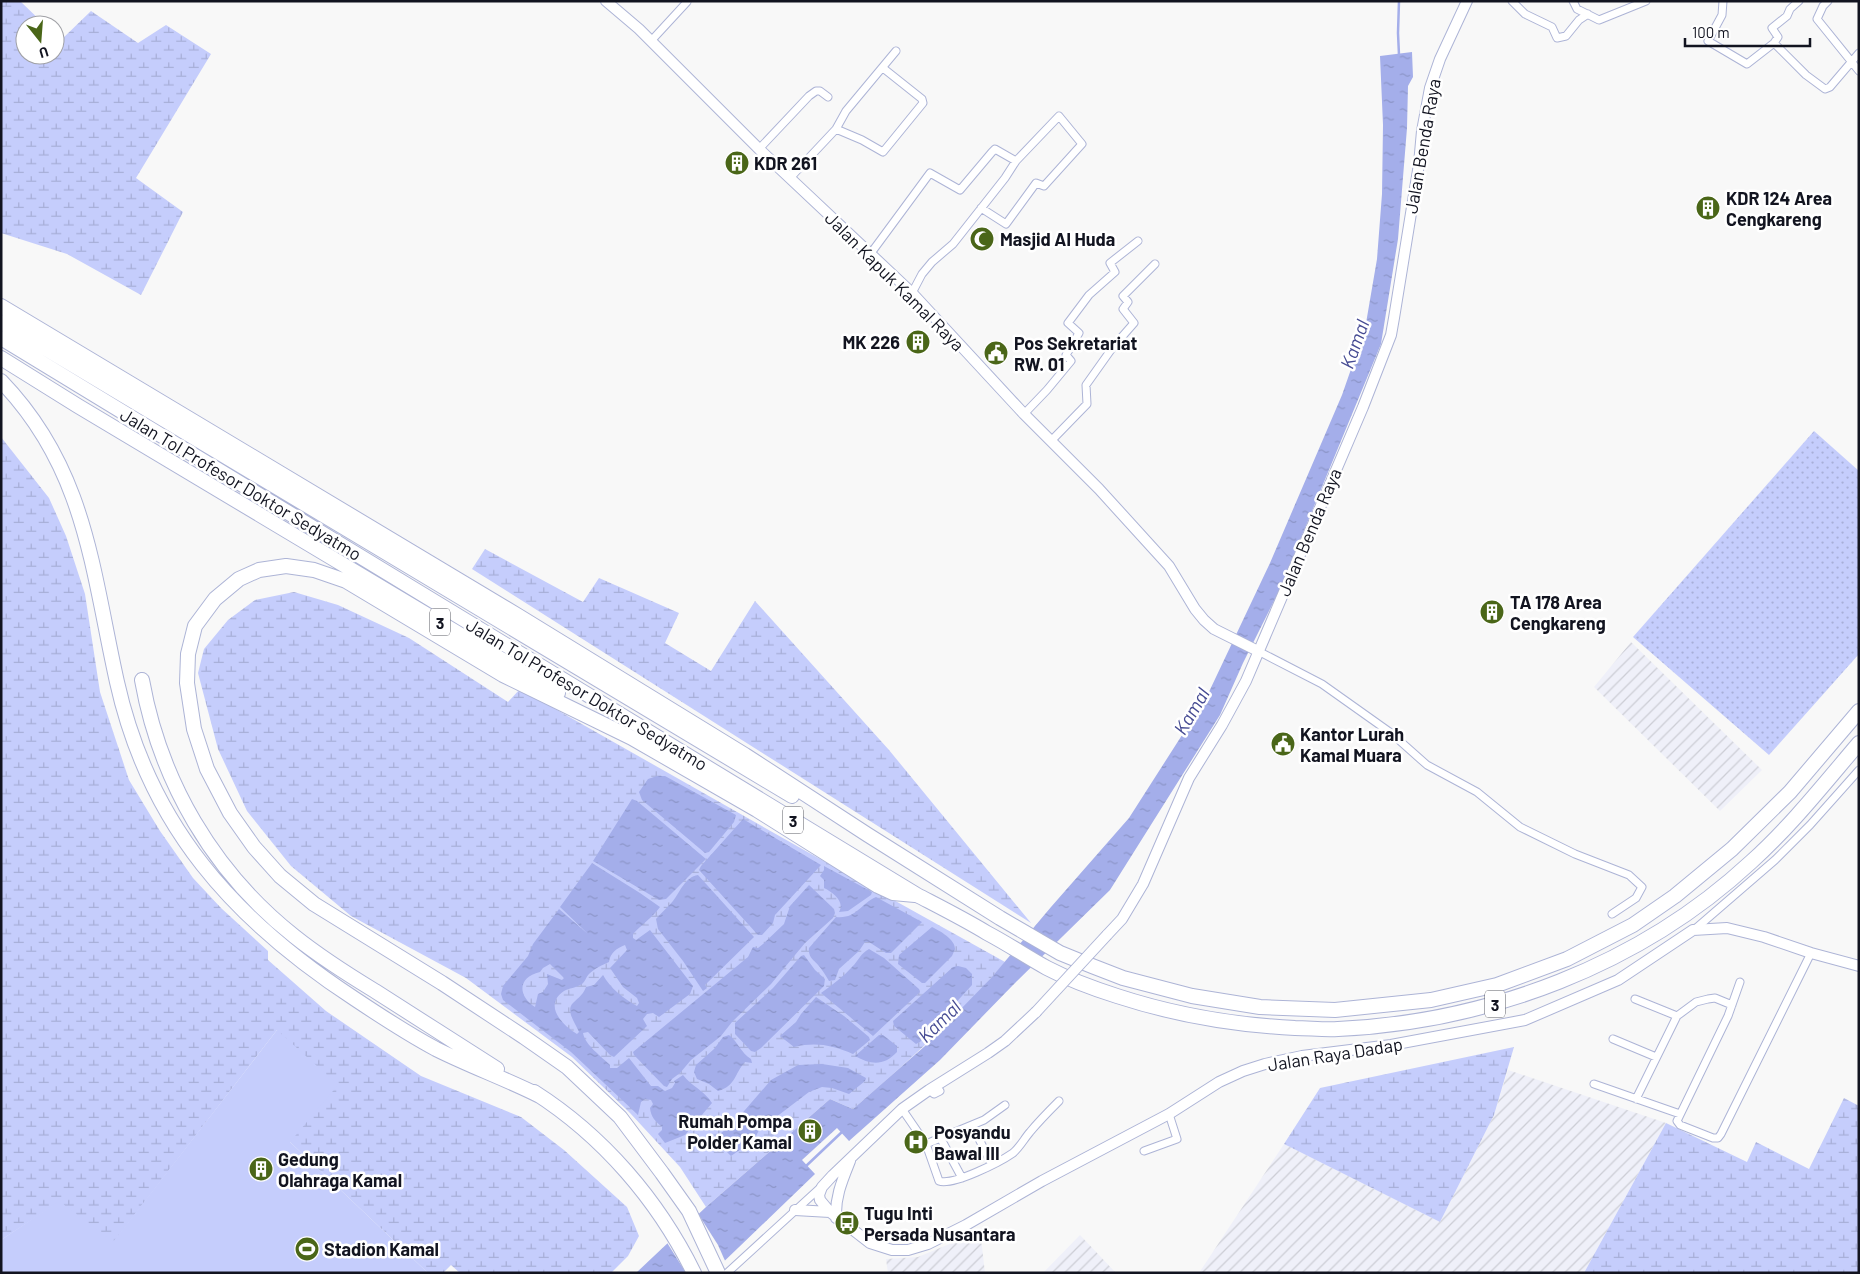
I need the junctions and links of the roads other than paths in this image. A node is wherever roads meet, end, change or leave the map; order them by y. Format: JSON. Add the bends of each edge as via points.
{"nodes":[{"id":1,"x":606,"y":1,"type":"edge"},
{"id":2,"x":1467,"y":1,"type":"edge"},
{"id":3,"x":1512,"y":1,"type":"edge"},
{"id":4,"x":1573,"y":1,"type":"edge"},
{"id":5,"x":1646,"y":1,"type":"edge"},
{"id":6,"x":1724,"y":1,"type":"edge"},
{"id":7,"x":1799,"y":1,"type":"edge"},
{"id":8,"x":687,"y":2,"type":"edge"},
{"id":9,"x":1823,"y":3,"type":"edge"},
{"id":10,"x":1630,"y":5,"type":"edge"},
{"id":11,"x":1588,"y":14,"type":"junction"},
{"id":12,"x":651,"y":41,"type":"junction"},
{"id":13,"x":1774,"y":42,"type":"junction"},
{"id":14,"x":896,"y":51,"type":"dead end"},
{"id":15,"x":1859,"y":53,"type":"edge"},
{"id":16,"x":1851,"y":62,"type":"junction"},
{"id":17,"x":883,"y":68,"type":"junction"},
{"id":18,"x":1859,"y":71,"type":"edge"},
{"id":19,"x":828,"y":97,"type":"dead end"},
{"id":20,"x":836,"y":129,"type":"junction"},
{"id":21,"x":759,"y":149,"type":"junction"},
{"id":22,"x":1016,"y":161,"type":"junction"},
{"id":23,"x":790,"y":178,"type":"junction"},
{"id":24,"x":981,"y":208,"type":"junction"},
{"id":25,"x":1138,"y":241,"type":"dead end"},
{"id":26,"x":871,"y":254,"type":"junction"},
{"id":27,"x":1155,"y":264,"type":"dead end"},
{"id":28,"x":912,"y":293,"type":"junction"},
{"id":29,"x":1,"y":306,"type":"edge"},
{"id":30,"x":1,"y":322,"type":"edge"},
{"id":31,"x":1,"y":338,"type":"edge"},
{"id":32,"x":1,"y":358,"type":"edge"},
{"id":33,"x":1,"y":381,"type":"edge"},
{"id":34,"x":1024,"y":414,"type":"junction"},
{"id":35,"x":1050,"y":441,"type":"junction"},
{"id":36,"x":1254,"y":649,"type":"junction"},
{"id":37,"x":142,"y":680,"type":"dead end"},
{"id":38,"x":1859,"y":711,"type":"edge"},
{"id":39,"x":632,"y":738,"type":"junction"},
{"id":40,"x":1859,"y":743,"type":"edge"},
{"id":41,"x":1859,"y":770,"type":"edge"},
{"id":42,"x":868,"y":836,"type":"junction"},
{"id":43,"x":917,"y":895,"type":"junction"},
{"id":44,"x":1612,"y":914,"type":"dead end"},
{"id":45,"x":1693,"y":930,"type":"junction"},
{"id":46,"x":1811,"y":953,"type":"junction"},
{"id":47,"x":1859,"y":966,"type":"edge"},
{"id":48,"x":1740,"y":982,"type":"dead end"},
{"id":49,"x":1635,"y":999,"type":"dead end"},
{"id":50,"x":1732,"y":1005,"type":"junction"},
{"id":51,"x":1677,"y":1016,"type":"junction"},
{"id":52,"x":1613,"y":1039,"type":"dead end"},
{"id":53,"x":1656,"y":1057,"type":"junction"},
{"id":54,"x":1594,"y":1084,"type":"dead end"},
{"id":55,"x":929,"y":1090,"type":"junction"},
{"id":56,"x":940,"y":1091,"type":"dead end"},
{"id":57,"x":540,"y":1096,"type":"junction"},
{"id":58,"x":1636,"y":1099,"type":"junction"},
{"id":59,"x":1059,"y":1101,"type":"dead end"},
{"id":60,"x":1005,"y":1105,"type":"dead end"},
{"id":61,"x":902,"y":1109,"type":"junction"},
{"id":62,"x":1168,"y":1114,"type":"junction"},
{"id":63,"x":1680,"y":1114,"type":"junction"},
{"id":64,"x":972,"y":1125,"type":"junction"},
{"id":65,"x":941,"y":1139,"type":"junction"},
{"id":66,"x":924,"y":1141,"type":"junction"},
{"id":67,"x":1144,"y":1151,"type":"dead end"},
{"id":68,"x":851,"y":1158,"type":"junction"},
{"id":69,"x":992,"y":1165,"type":"junction"},
{"id":70,"x":962,"y":1178,"type":"junction"},
{"id":71,"x":822,"y":1187,"type":"junction"},
{"id":72,"x":795,"y":1210,"type":"junction"},
{"id":73,"x":833,"y":1215,"type":"junction"},
{"id":74,"x":694,"y":1273,"type":"edge"},
{"id":75,"x":718,"y":1273,"type":"edge"},
{"id":76,"x":727,"y":1273,"type":"edge"}],
"edges":[{"from":1,"to":12,"type":"main road","name":"Jalan Kapuk Kamal Raya"},
{"from":2,"to":36,"type":"main road","name":"Jalan Benda Raya","via":[[1430,88],[1391,335],[1363,407]]},
{"from":3,"to":11,"type":"street","via":[[1526,14],[1552,27],[1557,38],[1566,36]]},
{"from":4,"to":11,"type":"street","via":[[1577,9]]},
{"from":5,"to":10,"type":"street"},
{"from":6,"to":13,"type":"street","via":[[1722,15],[1708,41],[1747,64]]},
{"from":7,"to":13,"type":"street","via":[[1790,9],[1788,16],[1772,28],[1778,38]]},
{"from":8,"to":12,"type":"street"},
{"from":9,"to":16,"type":"street","via":[[1817,19]]},
{"from":10,"to":11,"type":"street","via":[[1599,20]]},
{"from":12,"to":21,"type":"main road","name":"Jalan Kapuk Kamal Raya"},
{"from":13,"to":16,"type":"street","via":[[1806,75],[1825,89]]},
{"from":14,"to":17,"type":"street"},
{"from":15,"to":16,"type":"street"},
{"from":16,"to":18,"type":"street"},
{"from":17,"to":20,"type":"street","via":[[846,111]]},
{"from":17,"to":20,"type":"street","via":[[922,99],[923,104],[883,152]]},
{"from":19,"to":21,"type":"street","via":[[816,91]]},
{"from":20,"to":23,"type":"street"},
{"from":21,"to":23,"type":"main road","name":"Jalan Kapuk Kamal Raya"},
{"from":22,"to":24,"type":"street"},
{"from":22,"to":24,"type":"street","via":[[1058,116],[1082,143],[1044,186],[1036,183],[1006,224]]},
{"from":22,"to":26,"type":"street","via":[[995,150],[960,190],[930,173]]},
{"from":23,"to":26,"type":"main road","name":"Jalan Kapuk Kamal Raya"},
{"from":24,"to":28,"type":"street","via":[[953,244],[922,274]]},
{"from":25,"to":34,"type":"street","via":[[1110,263],[1115,272],[1089,295],[1068,323],[1079,333],[1066,355],[1071,361]]},
{"from":26,"to":28,"type":"main road","name":"Jalan Kapuk Kamal Raya"},
{"from":27,"to":35,"type":"street","via":[[1123,296],[1128,302],[1123,310],[1134,323],[1113,346],[1086,386],[1087,404]]},
{"from":28,"to":34,"type":"main road","name":"Jalan Kapuk Kamal Raya"},
{"from":29,"to":42,"type":"highway","name":"Jalan Tol Profesor Doktor Sedyatmo","number":"3","via":[[517,615],[745,755]]},
{"from":30,"to":42,"type":"highway","name":"Jalan Tol Profesor Doktor Sedyatmo","number":"3","via":[[744,768]]},
{"from":31,"to":43,"type":"highway","name":"Jalan Tol Profesor Doktor Sedyatmo","number":"3"},
{"from":32,"to":39,"type":"highway","name":"Jalan Tol Profesor Doktor Sedyatmo","number":"3"},
{"from":33,"to":57,"type":"highway","via":[[46,438],[71,489],[89,550],[128,729],[156,796],[186,844],[252,919],[316,973],[435,1048]]},
{"from":34,"to":35,"type":"main road","name":"Jalan Kapuk Kamal Raya"},
{"from":35,"to":36,"type":"main road","name":"Jalan Kapuk Kamal Raya","via":[[1169,566],[1204,620],[1214,630]]},
{"from":36,"to":44,"type":"street","via":[[1322,684],[1391,732],[1427,765],[1478,792],[1520,827],[1575,854],[1629,875],[1642,887],[1636,898]]},
{"from":36,"to":55,"type":"main road","name":"Jalan Benda Raya","bridge":true,"via":[[1246,681],[1188,778],[1143,884],[1122,919],[1005,1041]]},
{"from":37,"to":57,"type":"highway","via":[[152,727],[178,795],[205,840],[259,904],[293,935],[333,964]]},
{"from":38,"to":42,"type":"highway","name":"Jalan Tol Profesor Doktor Sedyatmo","number":"3","via":[[1790,792],[1732,849],[1675,896],[1632,925],[1567,959],[1497,985],[1431,1000],[1335,1010],[1260,1007],[1183,994],[1123,978],[1060,953]]},
{"from":39,"to":43,"type":"highway","name":"Jalan Tol Profesor Doktor Sedyatmo","number":"3","via":[[757,810],[878,886],[892,893]]},
{"from":39,"to":75,"type":"highway","via":[[503,675],[346,581],[314,570],[286,566],[259,570],[239,579],[215,599],[195,626],[188,654],[187,683],[194,729],[207,769],[230,813],[254,847],[280,876],[314,904],[567,1067],[620,1117],[689,1211]]},
{"from":40,"to":43,"type":"highway","name":"Jalan Tol Profesor Doktor Sedyatmo","number":"3","via":[[1807,805],[1751,862],[1691,911],[1645,941],[1576,976],[1503,1002],[1435,1019],[1337,1030],[1262,1026],[1190,1016],[1116,996],[1050,969]]},
{"from":41,"to":45,"type":"street","via":[[1775,860]]},
{"from":45,"to":46,"type":"main road","via":[[1727,928]]},
{"from":45,"to":62,"type":"main road","name":"Jalan Raya Dadap","via":[[1618,980],[1525,1020],[1265,1064],[1219,1082]]},
{"from":46,"to":47,"type":"main road"},
{"from":46,"to":63,"type":"street","via":[[1718,1138],[1680,1125],[1677,1121]]},
{"from":48,"to":50,"type":"street"},
{"from":49,"to":51,"type":"street"},
{"from":50,"to":51,"type":"street","via":[[1708,998],[1696,1002]]},
{"from":50,"to":63,"type":"street"},
{"from":51,"to":53,"type":"street"},
{"from":52,"to":53,"type":"street"},
{"from":53,"to":58,"type":"street"},
{"from":54,"to":58,"type":"street"},
{"from":55,"to":56,"type":"street","via":[[934,1094]]},
{"from":55,"to":61,"type":"main road"},
{"from":57,"to":74,"type":"highway","via":[[598,1142],[644,1191]]},
{"from":58,"to":63,"type":"street"},
{"from":59,"to":69,"type":"street","via":[[1014,1152]]},
{"from":60,"to":64,"type":"street"},
{"from":61,"to":66,"type":"street"},
{"from":61,"to":68,"type":"main road"},
{"from":62,"to":67,"type":"street","via":[[1177,1139]]},
{"from":62,"to":73,"type":"main road","name":"Jalan Raya Dadap","via":[[928,1244],[908,1250],[892,1250],[870,1243]]},
{"from":64,"to":65,"type":"street"},
{"from":64,"to":69,"type":"street"},
{"from":65,"to":66,"type":"street"},
{"from":65,"to":70,"type":"street"},
{"from":66,"to":70,"type":"street","via":[[939,1181]]},
{"from":68,"to":71,"type":"main road"},
{"from":68,"to":73,"type":"main road","via":[[837,1194]]},
{"from":69,"to":70,"type":"street"},
{"from":71,"to":72,"type":"street"},
{"from":71,"to":73,"type":"main road","via":[[820,1200]]},
{"from":72,"to":73,"type":"main road"},
{"from":72,"to":76,"type":"street"}]}
